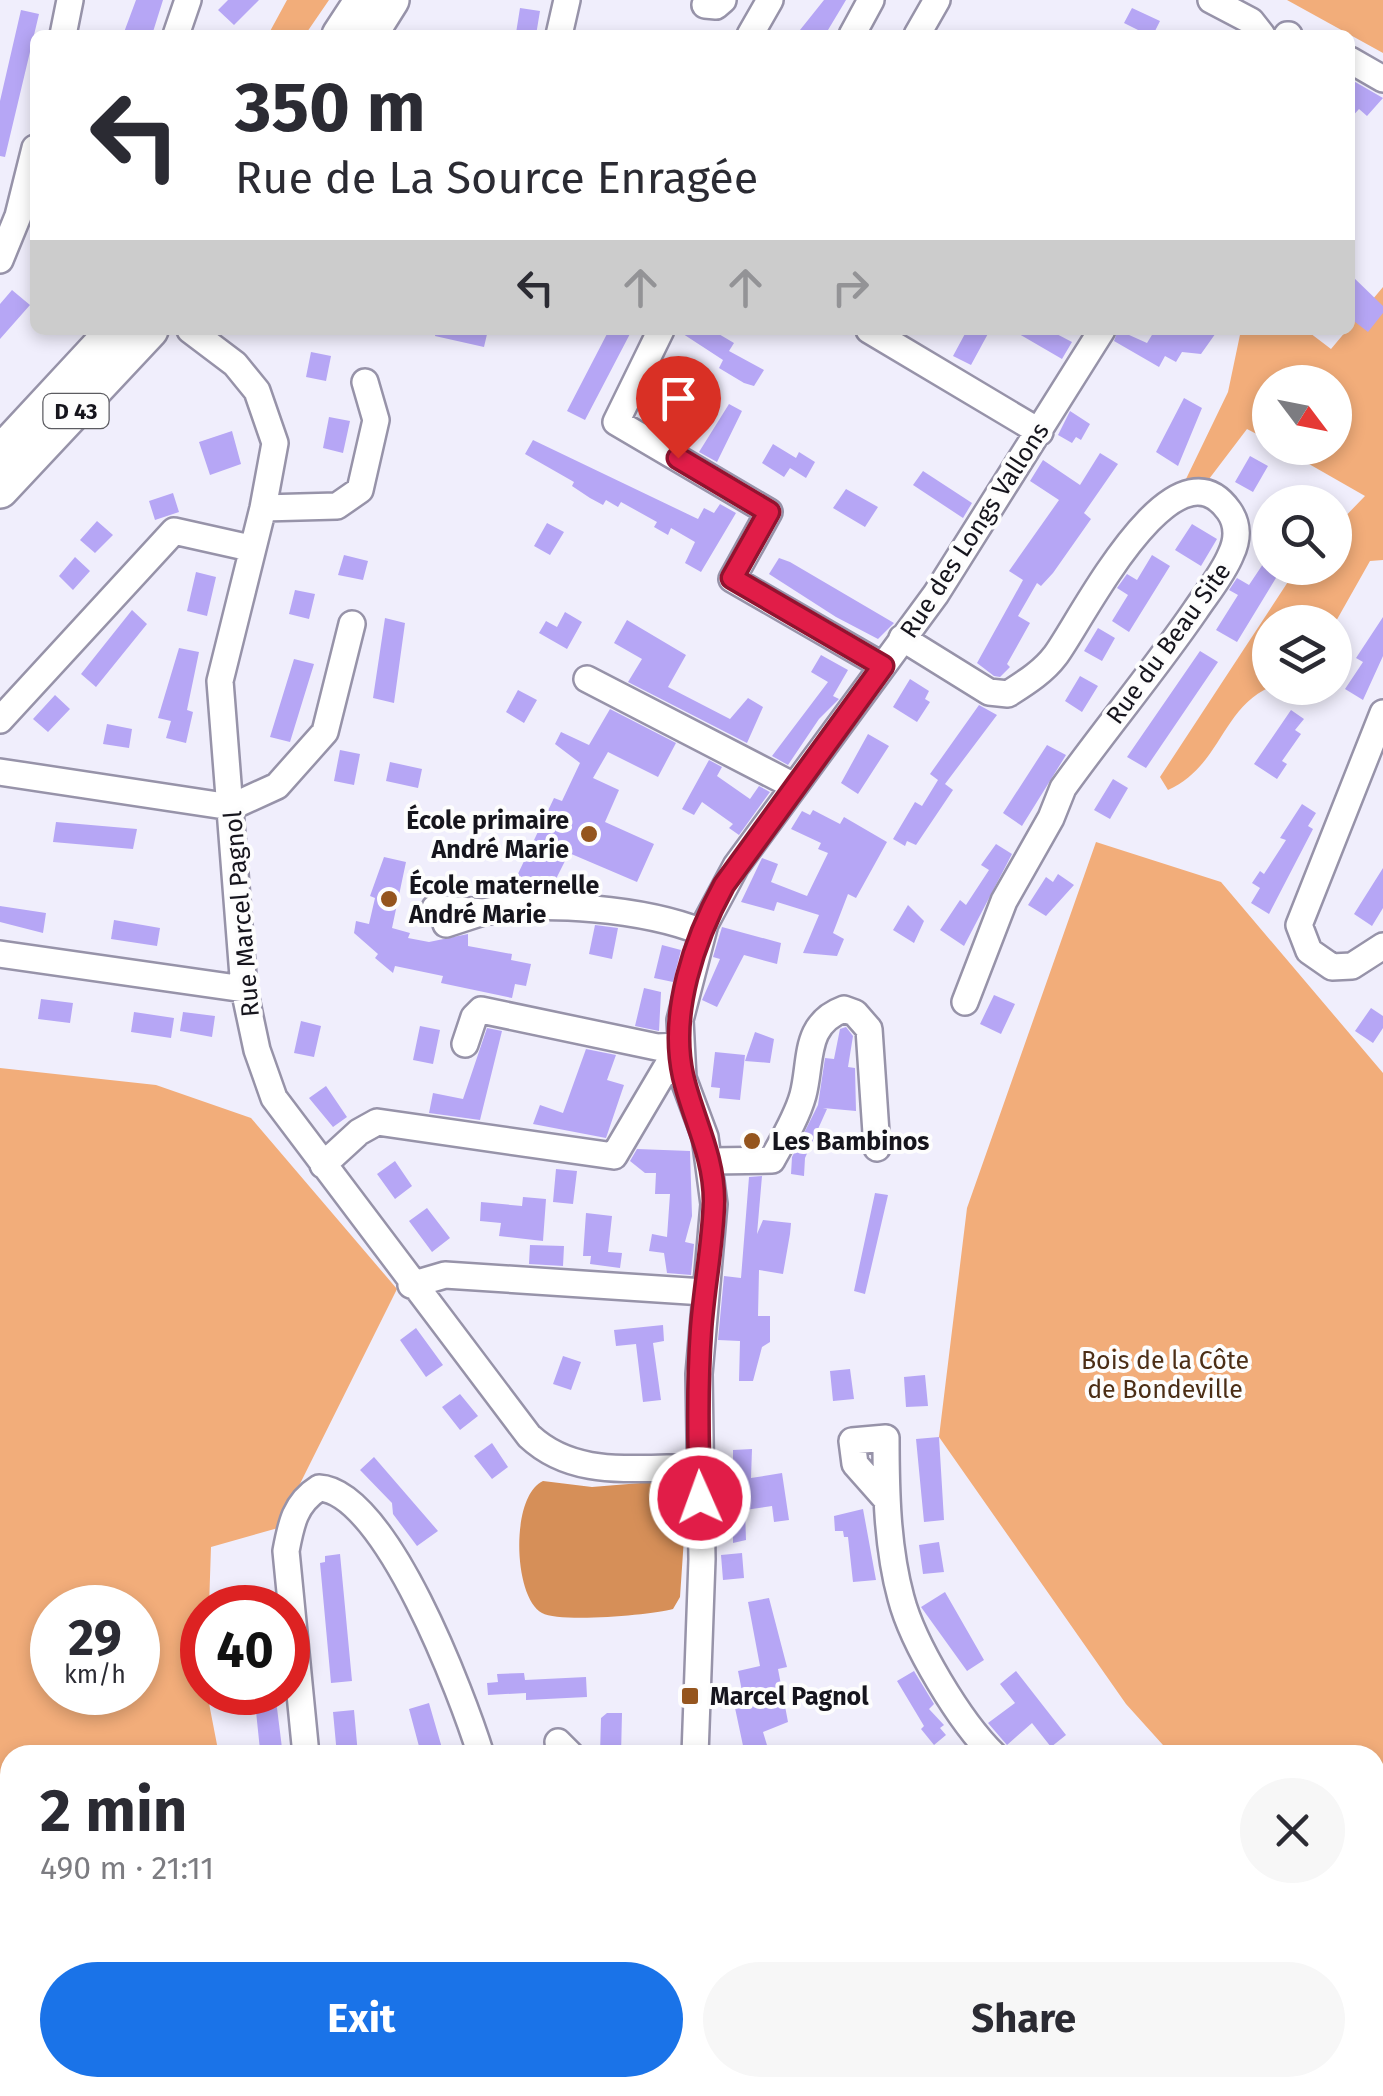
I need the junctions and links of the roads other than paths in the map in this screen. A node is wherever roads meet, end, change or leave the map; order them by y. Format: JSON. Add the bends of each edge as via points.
{"nodes":[{"id":1,"x":70,"y":0,"type":"edge"},
{"id":2,"x":188,"y":0,"type":"edge"},
{"id":3,"x":363,"y":0,"type":"edge"},
{"id":4,"x":391,"y":0,"type":"edge"},
{"id":5,"x":567,"y":0,"type":"edge"},
{"id":6,"x":770,"y":0,"type":"edge"},
{"id":7,"x":872,"y":0,"type":"edge"},
{"id":8,"x":936,"y":0,"type":"edge"},
{"id":9,"x":1211,"y":0,"type":"edge"},
{"id":10,"x":63,"y":30,"type":"edge"},
{"id":11,"x":178,"y":30,"type":"edge"},
{"id":12,"x":343,"y":30,"type":"edge"},
{"id":13,"x":372,"y":30,"type":"edge"},
{"id":14,"x":559,"y":30,"type":"edge"},
{"id":15,"x":753,"y":30,"type":"edge"},
{"id":16,"x":855,"y":30,"type":"edge"},
{"id":17,"x":920,"y":30,"type":"edge"},
{"id":18,"x":1258,"y":30,"type":"edge"},
{"id":19,"x":1355,"y":63,"type":"edge"},
{"id":20,"x":1383,"y":78,"type":"edge"},
{"id":21,"x":30,"y":187,"type":"edge"},
{"id":22,"x":26,"y":218,"type":"edge"},
{"id":23,"x":1,"y":258,"type":"edge"},
{"id":24,"x":110,"y":335,"type":"edge"},
{"id":25,"x":145,"y":335,"type":"edge"},
{"id":26,"x":659,"y":335,"type":"edge"},
{"id":27,"x":877,"y":335,"type":"edge"},
{"id":28,"x":1092,"y":335,"type":"edge"},
{"id":29,"x":204,"y":336,"type":"edge"},
{"id":30,"x":365,"y":382,"type":"dead end"},
{"id":31,"x":1040,"y":432,"type":"junction"},
{"id":32,"x":0,"y":454,"type":"edge"},
{"id":33,"x":0,"y":490,"type":"edge"},
{"id":34,"x":263,"y":508,"type":"junction"},
{"id":35,"x":250,"y":548,"type":"junction"},
{"id":36,"x":352,"y":624,"type":"dead end"},
{"id":37,"x":902,"y":638,"type":"junction"},
{"id":38,"x":883,"y":666,"type":"junction"},
{"id":39,"x":587,"y":679,"type":"dead end"},
{"id":40,"x":1383,"y":713,"type":"edge"},
{"id":41,"x":0,"y":720,"type":"edge"},
{"id":42,"x":0,"y":772,"type":"edge"},
{"id":43,"x":794,"y":786,"type":"junction"},
{"id":44,"x":231,"y":807,"type":"junction"},
{"id":45,"x":440,"y":916,"type":"dead end"},
{"id":46,"x":702,"y":932,"type":"junction"},
{"id":47,"x":1383,"y":946,"type":"edge"},
{"id":48,"x":0,"y":954,"type":"edge"},
{"id":49,"x":244,"y":989,"type":"junction"},
{"id":50,"x":965,"y":1002,"type":"dead end"},
{"id":51,"x":465,"y":1044,"type":"dead end"},
{"id":52,"x":679,"y":1046,"type":"junction"},
{"id":53,"x":877,"y":1148,"type":"dead end"},
{"id":54,"x":711,"y":1162,"type":"junction"},
{"id":55,"x":323,"y":1164,"type":"junction"},
{"id":56,"x":411,"y":1284,"type":"junction"},
{"id":57,"x":704,"y":1292,"type":"junction"},
{"id":58,"x":699,"y":1468,"type":"junction"},
{"id":59,"x":886,"y":1500,"type":"dead end"},
{"id":60,"x":305,"y":1745,"type":"edge"},
{"id":61,"x":477,"y":1745,"type":"edge"},
{"id":62,"x":694,"y":1745,"type":"edge"},
{"id":63,"x":986,"y":1745,"type":"edge"}],
"edges":[{"from":1,"to":10,"type":"street"},
{"from":2,"to":11,"type":"street"},
{"from":3,"to":12,"type":"highway"},
{"from":4,"to":13,"type":"highway"},
{"from":5,"to":14,"type":"street"},
{"from":6,"to":15,"type":"street"},
{"from":7,"to":16,"type":"street"},
{"from":8,"to":17,"type":"street"},
{"from":9,"to":18,"type":"street"},
{"from":19,"to":20,"type":"street"},
{"from":21,"to":22,"type":"street"},
{"from":22,"to":23,"type":"street"},
{"from":24,"to":32,"type":"highway","number":"D 43"},
{"from":25,"to":33,"type":"highway","number":"D 43"},
{"from":26,"to":38,"type":"street","via":[[616,422],[769,512],[732,578]]},
{"from":27,"to":31,"type":"street"},
{"from":28,"to":31,"type":"street","name":"Rue des Longs Vallons"},
{"from":29,"to":34,"type":"street","name":"Rue Marcel Pagnol","via":[[257,390],[274,443]]},
{"from":30,"to":34,"type":"street","via":[[376,420],[360,490],[337,506]]},
{"from":31,"to":37,"type":"street","name":"Rue des Longs Vallons"},
{"from":34,"to":35,"type":"street","name":"Rue Marcel Pagnol"},
{"from":35,"to":41,"type":"street","via":[[174,530]]},
{"from":35,"to":44,"type":"street","name":"Rue Marcel Pagnol","via":[[220,681]]},
{"from":36,"to":44,"type":"street","via":[[325,732],[277,786]]},
{"from":37,"to":38,"type":"street","name":"Rue des Longs Vallons"},
{"from":37,"to":50,"type":"street","name":"Rue du Beau Site","via":[[990,692],[1008,694],[1052,661],[1111,563],[1164,510],[1195,494],[1224,504],[1234,518],[1237,536],[1216,581],[1063,788],[1004,901]]},
{"from":38,"to":43,"type":"street","name":"Rue des Longs Vallons"},
{"from":39,"to":43,"type":"street"},
{"from":40,"to":47,"type":"street","via":[[1299,925],[1309,951],[1332,968],[1352,966]]},
{"from":42,"to":44,"type":"street"},
{"from":43,"to":46,"type":"street","name":"Rue des Longs Vallons","via":[[724,885]]},
{"from":44,"to":49,"type":"street","name":"Rue Marcel Pagnol"},
{"from":45,"to":46,"type":"street","via":[[512,906],[624,914]]},
{"from":46,"to":52,"type":"street","name":"Rue des Longs Vallons"},
{"from":48,"to":49,"type":"street"},
{"from":49,"to":55,"type":"street","name":"Rue Marcel Pagnol","via":[[274,1098]]},
{"from":51,"to":52,"type":"street","via":[[481,1010],[657,1048]]},
{"from":52,"to":54,"type":"street","name":"Rue des Longs Vallons"},
{"from":52,"to":55,"type":"street","via":[[619,1153],[377,1122]]},
{"from":53,"to":54,"type":"street","via":[[869,1028],[844,1009],[814,1034],[803,1096],[772,1160]]},
{"from":54,"to":57,"type":"street","name":"Rue des Longs Vallons","via":[[714,1204]]},
{"from":55,"to":56,"type":"street","name":"Rue Marcel Pagnol"},
{"from":56,"to":57,"type":"street","via":[[444,1276]]},
{"from":56,"to":58,"type":"street","name":"Rue Marcel Pagnol","via":[[550,1455],[587,1466]]},
{"from":57,"to":58,"type":"street","name":"Rue des Longs Vallons"},
{"from":58,"to":62,"type":"street","name":"Rue des Longs Vallons"},
{"from":59,"to":63,"type":"street","via":[[901,1599],[949,1699]]},
{"from":60,"to":61,"type":"street","via":[[286,1550],[292,1519],[320,1488],[344,1495],[386,1543]]}]}
